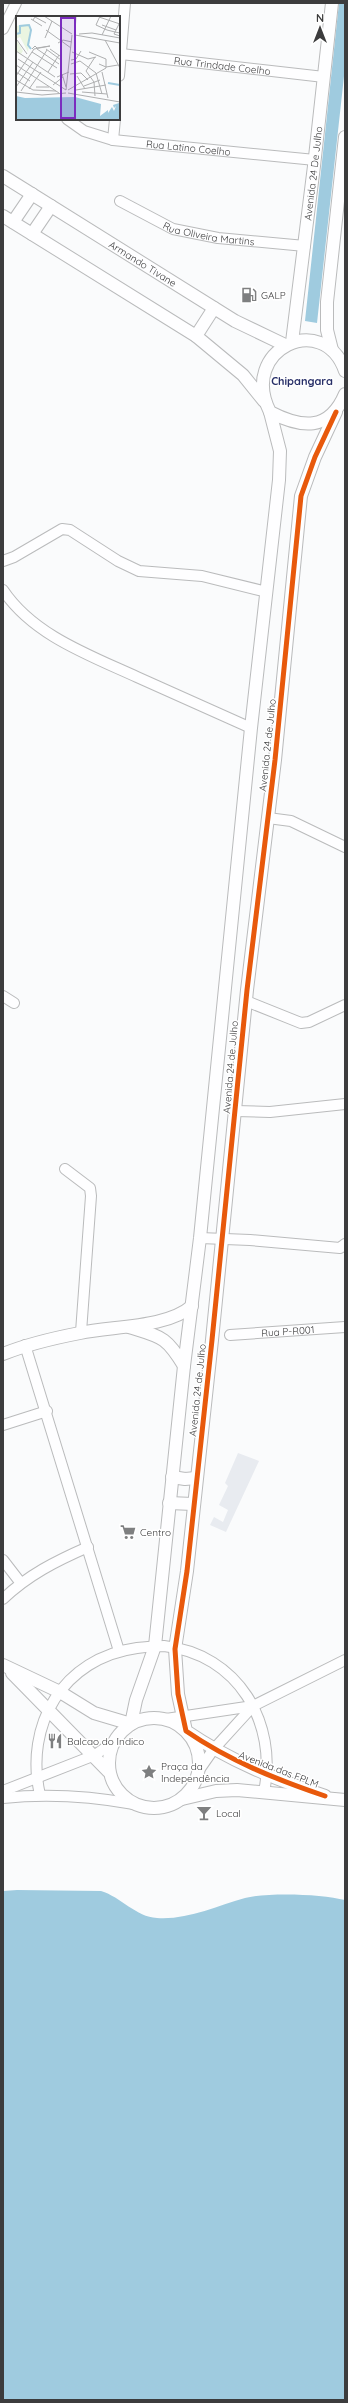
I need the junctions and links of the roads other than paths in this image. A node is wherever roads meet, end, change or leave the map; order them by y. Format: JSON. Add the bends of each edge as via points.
{"nodes":[{"id":1,"x":16,"y":3,"type":"edge"},
{"id":2,"x":125,"y":3,"type":"edge"},
{"id":3,"x":332,"y":3,"type":"edge"},
{"id":4,"x":3,"y":29,"type":"edge"},
{"id":5,"x":121,"y":54,"type":"junction"},
{"id":6,"x":120,"y":65,"type":"edge"},
{"id":7,"x":324,"y":77,"type":"junction"},
{"id":8,"x":68,"y":120,"type":"edge"},
{"id":9,"x":115,"y":120,"type":"edge"},
{"id":10,"x":345,"y":137,"type":"edge"},
{"id":11,"x":113,"y":140,"type":"junction"},
{"id":12,"x":315,"y":160,"type":"junction"},
{"id":13,"x":3,"y":176,"type":"edge"},
{"id":14,"x":32,"y":194,"type":"junction"},
{"id":15,"x":120,"y":201,"type":"dead end"},
{"id":16,"x":51,"y":206,"type":"junction"},
{"id":17,"x":8,"y":219,"type":"edge"},
{"id":18,"x":32,"y":234,"type":"junction"},
{"id":19,"x":305,"y":246,"type":"junction"},
{"id":20,"x":214,"y":308,"type":"junction"},
{"id":21,"x":196,"y":336,"type":"junction"},
{"id":22,"x":288,"y":344,"type":"junction"},
{"id":23,"x":332,"y":350,"type":"junction"},
{"id":24,"x":345,"y":371,"type":"edge"},
{"id":25,"x":342,"y":404,"type":"edge"},
{"id":26,"x":267,"y":407,"type":"junction"},
{"id":27,"x":3,"y":560,"type":"edge"},
{"id":28,"x":3,"y":590,"type":"edge"},
{"id":29,"x":267,"y":592,"type":"junction"},
{"id":30,"x":251,"y":728,"type":"junction"},
{"id":31,"x":268,"y":818,"type":"junction"},
{"id":32,"x":345,"y":847,"type":"edge"},
{"id":33,"x":228,"y":968,"type":"junction"},
{"id":34,"x":249,"y":970,"type":"junction"},
{"id":35,"x":226,"y":988,"type":"junction"},
{"id":36,"x":3,"y":996,"type":"edge"},
{"id":37,"x":246,"y":996,"type":"junction"},
{"id":38,"x":14,"y":1003,"type":"dead end"},
{"id":39,"x":345,"y":1005,"type":"edge"},
{"id":40,"x":345,"y":1104,"type":"edge"},
{"id":41,"x":235,"y":1111,"type":"junction"},
{"id":42,"x":65,"y":1169,"type":"dead end"},
{"id":43,"x":202,"y":1214,"type":"junction"},
{"id":44,"x":224,"y":1216,"type":"junction"},
{"id":45,"x":200,"y":1238,"type":"junction"},
{"id":46,"x":221,"y":1239,"type":"junction"},
{"id":47,"x":345,"y":1244,"type":"edge"},
{"id":48,"x":192,"y":1306,"type":"junction"},
{"id":49,"x":126,"y":1326,"type":"junction"},
{"id":50,"x":345,"y":1328,"type":"edge"},
{"id":51,"x":80,"y":1332,"type":"junction"},
{"id":52,"x":230,"y":1335,"type":"dead end"},
{"id":53,"x":25,"y":1345,"type":"junction"},
{"id":54,"x":3,"y":1354,"type":"edge"},
{"id":55,"x":184,"y":1366,"type":"junction"},
{"id":56,"x":46,"y":1410,"type":"junction"},
{"id":57,"x":3,"y":1426,"type":"edge"},
{"id":58,"x":172,"y":1477,"type":"junction"},
{"id":59,"x":196,"y":1478,"type":"junction"},
{"id":60,"x":169,"y":1503,"type":"junction"},
{"id":61,"x":193,"y":1504,"type":"junction"},
{"id":62,"x":88,"y":1547,"type":"junction"},
{"id":63,"x":3,"y":1560,"type":"edge"},
{"id":64,"x":20,"y":1582,"type":"junction"},
{"id":65,"x":3,"y":1599,"type":"edge"},
{"id":66,"x":155,"y":1646,"type":"junction"},
{"id":67,"x":175,"y":1648,"type":"junction"},
{"id":68,"x":119,"y":1651,"type":"junction"},
{"id":69,"x":345,"y":1660,"type":"edge"},
{"id":70,"x":5,"y":1667,"type":"edge"},
{"id":71,"x":60,"y":1692,"type":"junction"},
{"id":72,"x":254,"y":1706,"type":"junction"},
{"id":73,"x":48,"y":1709,"type":"junction"},
{"id":74,"x":183,"y":1716,"type":"junction"},
{"id":75,"x":166,"y":1719,"type":"junction"},
{"id":76,"x":130,"y":1724,"type":"junction"},
{"id":77,"x":186,"y":1731,"type":"junction"},
{"id":78,"x":112,"y":1743,"type":"junction"},
{"id":79,"x":213,"y":1750,"type":"junction"},
{"id":80,"x":95,"y":1756,"type":"junction"},
{"id":81,"x":199,"y":1770,"type":"junction"},
{"id":82,"x":108,"y":1771,"type":"junction"},
{"id":83,"x":267,"y":1776,"type":"junction"},
{"id":84,"x":36,"y":1779,"type":"junction"},
{"id":85,"x":3,"y":1791,"type":"edge"},
{"id":86,"x":264,"y":1792,"type":"junction"},
{"id":87,"x":40,"y":1795,"type":"junction"},
{"id":88,"x":325,"y":1796,"type":"junction"},
{"id":89,"x":3,"y":1798,"type":"edge"},
{"id":90,"x":180,"y":1800,"type":"junction"},
{"id":91,"x":345,"y":1800,"type":"edge"},
{"id":92,"x":134,"y":1804,"type":"junction"}],
"edges":[{"from":1,"to":4,"type":"street"},
{"from":2,"to":5,"type":"street"},
{"from":3,"to":7,"type":"street","name":"Avenida 24 De Julho"},
{"from":5,"to":6,"type":"street"},
{"from":5,"to":7,"type":"street","name":"Rua Trindade Coelho"},
{"from":7,"to":12,"type":"street","name":"Avenida 24 De Julho"},
{"from":8,"to":11,"type":"street","name":"Rua Latino Coelho","via":[[84,131]]},
{"from":9,"to":11,"type":"street"},
{"from":10,"to":23,"type":"street","via":[[327,302],[327,330]]},
{"from":11,"to":12,"type":"street","name":"Rua Latino Coelho"},
{"from":12,"to":19,"type":"street","name":"Avenida 24 De Julho"},
{"from":13,"to":14,"type":"street","name":"Armando Tivane"},
{"from":14,"to":16,"type":"street","name":"Armando Tivane"},
{"from":14,"to":17,"type":"street"},
{"from":15,"to":19,"type":"street","name":"Rua Oliveira Martins","via":[[173,229],[218,238]]},
{"from":16,"to":18,"type":"street"},
{"from":16,"to":20,"type":"street","name":"Armando Tivane"},
{"from":17,"to":18,"type":"street"},
{"from":18,"to":21,"type":"street"},
{"from":19,"to":22,"type":"street","name":"Avenida 24 De Julho"},
{"from":20,"to":21,"type":"street"},
{"from":20,"to":22,"type":"street","name":"Armando Tivane","via":[[257,332]]},
{"from":21,"to":26,"type":"street","via":[[243,374]]},
{"from":22,"to":23,"type":"street","via":[[306,340]]},
{"from":22,"to":26,"type":"street","via":[[275,353],[267,363],[263,376]]},
{"from":23,"to":24,"type":"street","via":[[342,362]]},
{"from":25,"to":26,"type":"street","via":[[317,423],[306,424],[295,423]]},
{"from":25,"to":31,"type":"street","name":"Avenida 24 de Julho","via":[[315,457],[301,496]]},
{"from":26,"to":29,"type":"street","name":"Avenida 24 de Julho","via":[[280,451]]},
{"from":27,"to":29,"type":"street","via":[[14,557],[62,529],[70,530],[118,561],[139,571],[202,576]]},
{"from":28,"to":30,"type":"street","via":[[26,618],[67,643],[112,666]]},
{"from":29,"to":30,"type":"street","name":"Avenida 24 de Julho"},
{"from":30,"to":33,"type":"street","name":"Avenida 24 de Julho"},
{"from":31,"to":32,"type":"street","via":[[291,821]]},
{"from":31,"to":34,"type":"street","name":"Avenida 24 de Julho"},
{"from":33,"to":34,"type":"street"},
{"from":33,"to":35,"type":"street","name":"Avenida 24 de Julho"},
{"from":34,"to":37,"type":"street","name":"Avenida 24 de Julho"},
{"from":35,"to":37,"type":"street"},
{"from":35,"to":43,"type":"street","name":"Avenida 24 de Julho"},
{"from":36,"to":38,"type":"street"},
{"from":37,"to":39,"type":"street","via":[[301,1023],[309,1022]]},
{"from":37,"to":41,"type":"street","name":"Avenida 24 de Julho"},
{"from":40,"to":41,"type":"street","via":[[270,1112]]},
{"from":41,"to":44,"type":"street","name":"Avenida 24 de Julho"},
{"from":42,"to":51,"type":"street","via":[[90,1188],[91,1196]]},
{"from":43,"to":44,"type":"street"},
{"from":43,"to":45,"type":"street","name":"Avenida 24 de Julho"},
{"from":44,"to":46,"type":"street","name":"Avenida 24 de Julho"},
{"from":45,"to":46,"type":"street"},
{"from":45,"to":48,"type":"street","name":"Avenida 24 de Julho"},
{"from":46,"to":47,"type":"street","via":[[340,1248]]},
{"from":46,"to":59,"type":"street","name":"Avenida 24 de Julho"},
{"from":48,"to":49,"type":"street","via":[[173,1318]]},
{"from":48,"to":55,"type":"street","name":"Avenida 24 de Julho"},
{"from":49,"to":51,"type":"street"},
{"from":49,"to":55,"type":"street","via":[[161,1337],[173,1348]]},
{"from":50,"to":52,"type":"street","name":"Rua P-R001"},
{"from":51,"to":53,"type":"street"},
{"from":53,"to":54,"type":"street"},
{"from":53,"to":56,"type":"street"},
{"from":55,"to":58,"type":"street","name":"Avenida 24 de Julho"},
{"from":56,"to":57,"type":"street"},
{"from":56,"to":62,"type":"street"},
{"from":58,"to":59,"type":"street"},
{"from":58,"to":60,"type":"street","name":"Avenida 24 de Julho"},
{"from":59,"to":61,"type":"street","name":"Avenida 24 de Julho"},
{"from":60,"to":61,"type":"street"},
{"from":60,"to":66,"type":"street","name":"Avenida 24 de Julho"},
{"from":61,"to":67,"type":"street","name":"Avenida 24 de Julho"},
{"from":62,"to":64,"type":"street","via":[[54,1562]]},
{"from":62,"to":68,"type":"street"},
{"from":63,"to":64,"type":"street"},
{"from":64,"to":65,"type":"street"},
{"from":66,"to":67,"type":"street"},
{"from":66,"to":68,"type":"street"},
{"from":66,"to":76,"type":"street","name":"Avenida 24 de Julho"},
{"from":67,"to":72,"type":"street","via":[[215,1664],[241,1687]]},
{"from":67,"to":74,"type":"street","name":"Avenida 24 de Julho","via":[[178,1694]]},
{"from":68,"to":71,"type":"street","via":[[100,1658],[76,1674]]},
{"from":69,"to":72,"type":"street"},
{"from":70,"to":71,"type":"street"},
{"from":70,"to":73,"type":"street"},
{"from":71,"to":73,"type":"street"},
{"from":71,"to":76,"type":"street","via":[[94,1714]]},
{"from":72,"to":74,"type":"street"},
{"from":72,"to":79,"type":"street"},
{"from":72,"to":83,"type":"street","via":[[266,1742]]},
{"from":73,"to":80,"type":"street"},
{"from":73,"to":84,"type":"street","via":[[40,1728]]},
{"from":74,"to":75,"type":"street"},
{"from":74,"to":77,"type":"street","name":"Avenida 24 de Julho"},
{"from":75,"to":76,"type":"street","via":[[142,1719]]},
{"from":75,"to":77,"type":"street"},
{"from":76,"to":78,"type":"street"},
{"from":77,"to":79,"type":"street","name":"Avenida das FPLM"},
{"from":77,"to":81,"type":"street","via":[[197,1749]]},
{"from":78,"to":80,"type":"street"},
{"from":78,"to":82,"type":"street","via":[[108,1756]]},
{"from":79,"to":81,"type":"street"},
{"from":79,"to":83,"type":"street","name":"Avenida das FPLM"},
{"from":80,"to":82,"type":"street"},
{"from":80,"to":84,"type":"street"},
{"from":81,"to":90,"type":"street","via":[[195,1782]]},
{"from":82,"to":92,"type":"street","via":[[122,1796]]},
{"from":83,"to":86,"type":"street"},
{"from":83,"to":88,"type":"street","name":"Avenida das FPLM"},
{"from":84,"to":85,"type":"street"},
{"from":84,"to":87,"type":"street"},
{"from":86,"to":88,"type":"street","name":"Avenida das FPLM"},
{"from":86,"to":90,"type":"street","name":"Avenida das FPLM","via":[[216,1791]]},
{"from":87,"to":89,"type":"street"},
{"from":87,"to":92,"type":"street","via":[[91,1796]]},
{"from":88,"to":91,"type":"street","name":"Avenida das FPLM"},
{"from":90,"to":92,"type":"street","via":[[158,1808]]}]}
